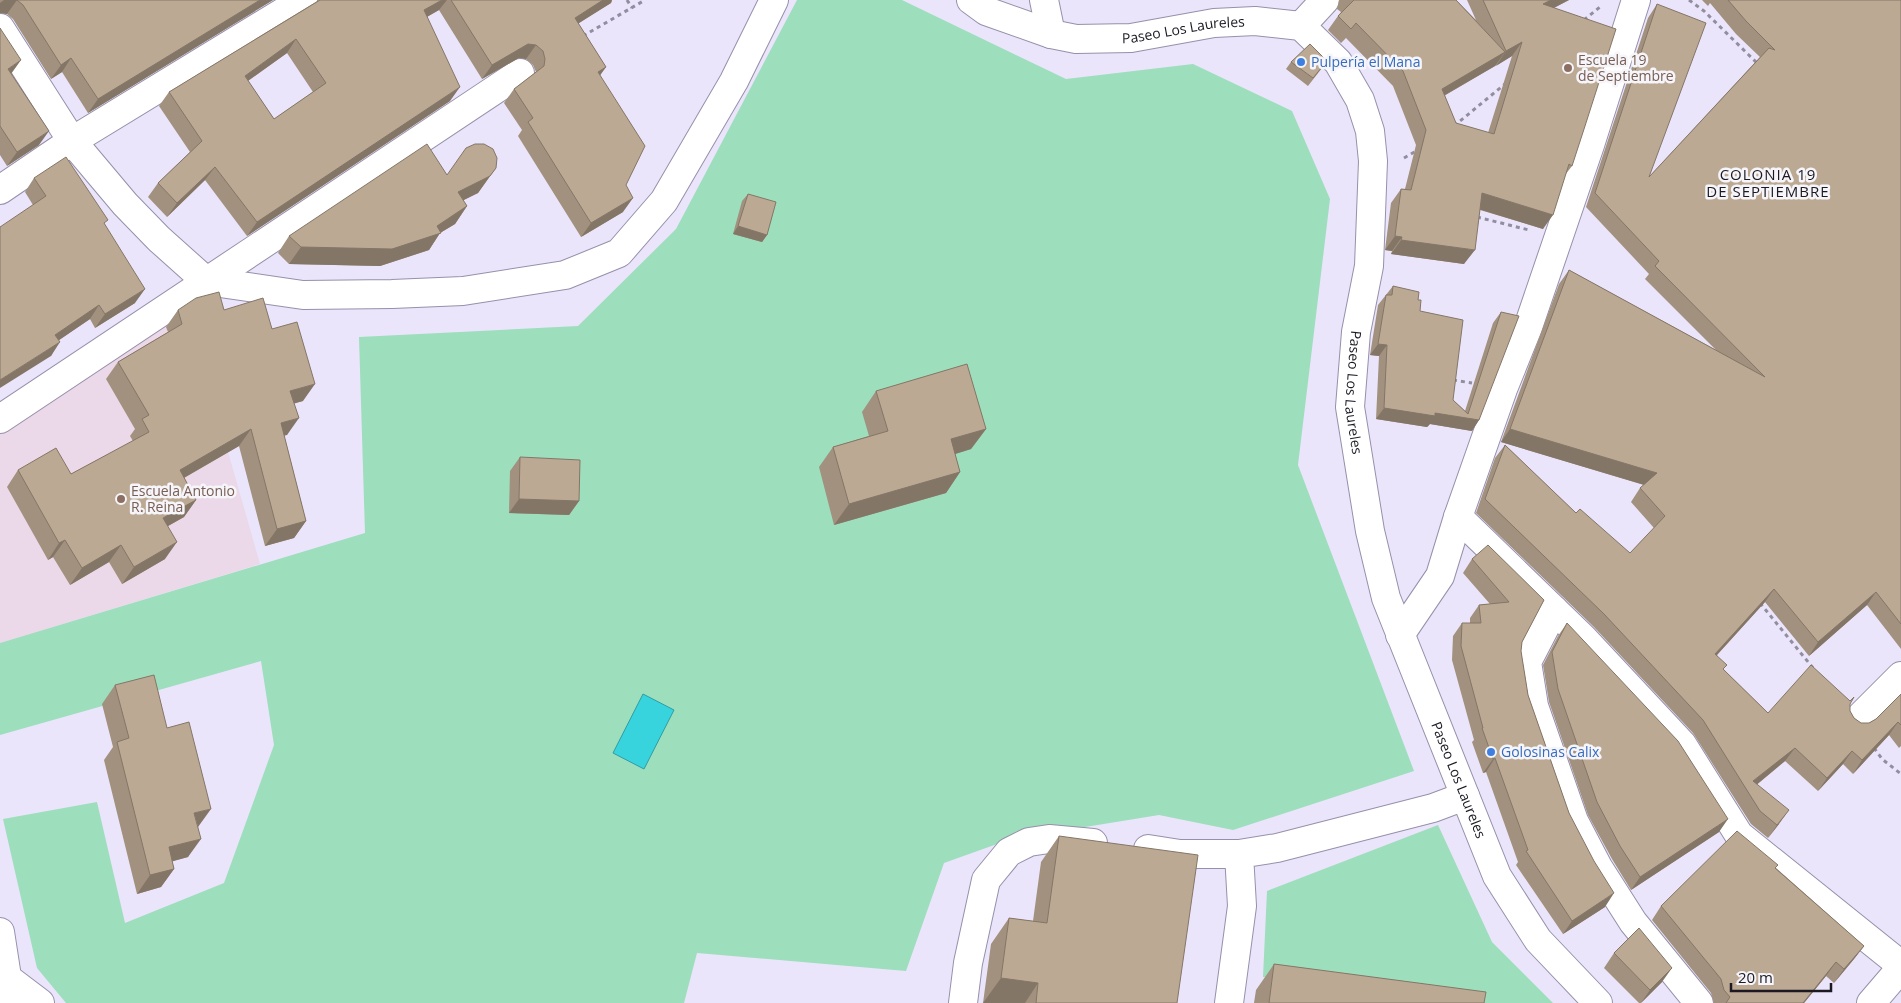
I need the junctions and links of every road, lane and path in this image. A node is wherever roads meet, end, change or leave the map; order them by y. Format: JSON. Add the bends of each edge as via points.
{"nodes":[{"id":1,"x":303,"y":0,"type":"edge"},
{"id":2,"x":627,"y":0,"type":"edge"},
{"id":3,"x":645,"y":0,"type":"edge"},
{"id":4,"x":774,"y":0,"type":"edge"},
{"id":5,"x":971,"y":0,"type":"edge"},
{"id":6,"x":1044,"y":0,"type":"edge"},
{"id":7,"x":1325,"y":0,"type":"edge"},
{"id":8,"x":1636,"y":0,"type":"edge"},
{"id":9,"x":1689,"y":0,"type":"edge"},
{"id":10,"x":1601,"y":6,"type":"dead end"},
{"id":11,"x":632,"y":8,"type":"junction"},
{"id":12,"x":1578,"y":25,"type":"edge"},
{"id":13,"x":1301,"y":26,"type":"junction"},
{"id":14,"x":0,"y":28,"type":"edge"},
{"id":15,"x":1051,"y":34,"type":"junction"},
{"id":16,"x":581,"y":38,"type":"edge"},
{"id":17,"x":1759,"y":65,"type":"edge"},
{"id":18,"x":520,"y":73,"type":"dead end"},
{"id":19,"x":1510,"y":81,"type":"edge"},
{"id":20,"x":1449,"y":130,"type":"edge"},
{"id":21,"x":72,"y":141,"type":"junction"},
{"id":22,"x":1425,"y":146,"type":"edge"},
{"id":23,"x":1373,"y":161,"type":"junction"},
{"id":24,"x":0,"y":190,"type":"edge"},
{"id":25,"x":1474,"y":216,"type":"edge"},
{"id":26,"x":1558,"y":238,"type":"junction"},
{"id":27,"x":206,"y":281,"type":"junction"},
{"id":28,"x":1446,"y":379,"type":"edge"},
{"id":29,"x":1503,"y":389,"type":"junction"},
{"id":30,"x":0,"y":419,"type":"edge"},
{"id":31,"x":1458,"y":517,"type":"junction"},
{"id":32,"x":1756,"y":597,"type":"edge"},
{"id":33,"x":1554,"y":610,"type":"junction"},
{"id":34,"x":1400,"y":634,"type":"junction"},
{"id":35,"x":1819,"y":674,"type":"edge"},
{"id":36,"x":1901,"y":676,"type":"edge"},
{"id":37,"x":1856,"y":721,"type":"joint"},
{"id":38,"x":1901,"y":774,"type":"edge"},
{"id":39,"x":1465,"y":796,"type":"junction"},
{"id":40,"x":1239,"y":854,"type":"junction"},
{"id":41,"x":0,"y":932,"type":"edge"},
{"id":42,"x":1901,"y":967,"type":"edge"},
{"id":43,"x":9,"y":990,"type":"edge"},
{"id":44,"x":40,"y":1003,"type":"edge"},
{"id":45,"x":963,"y":1003,"type":"edge"},
{"id":46,"x":1229,"y":1003,"type":"edge"},
{"id":47,"x":1598,"y":1003,"type":"edge"},
{"id":48,"x":1699,"y":1003,"type":"edge"},
{"id":49,"x":1871,"y":1003,"type":"edge"}],
"edges":[{"from":1,"to":21,"type":"street"},
{"from":2,"to":11,"type":"path"},
{"from":3,"to":11,"type":"path"},
{"from":4,"to":27,"type":"street","via":[[734,81],[664,201],[619,253],[565,275],[463,290],[303,295]]},
{"from":5,"to":15,"type":"street","name":"Paseo Los Laureles","via":[[986,10]]},
{"from":6,"to":15,"type":"street"},
{"from":7,"to":13,"type":"street"},
{"from":8,"to":26,"type":"street"},
{"from":9,"to":17,"type":"path"},
{"from":10,"to":12,"type":"path"},
{"from":11,"to":16,"type":"path"},
{"from":13,"to":15,"type":"street","name":"Paseo Los Laureles","via":[[1255,21],[1214,23],[1131,38],[1076,39]]},
{"from":13,"to":23,"type":"street","name":"Paseo Los Laureles","via":[[1338,62],[1360,100],[1370,131]]},
{"from":14,"to":21,"type":"street"},
{"from":18,"to":27,"type":"street"},
{"from":19,"to":20,"type":"path"},
{"from":21,"to":24,"type":"street"},
{"from":21,"to":27,"type":"street","via":[[138,218]]},
{"from":22,"to":23,"type":"path","via":[[1401,160]]},
{"from":23,"to":34,"type":"street","name":"Paseo Los Laureles","via":[[1369,266],[1356,332],[1350,407],[1370,530],[1386,598]]},
{"from":25,"to":26,"type":"path"},
{"from":26,"to":29,"type":"street"},
{"from":27,"to":30,"type":"street"},
{"from":28,"to":29,"type":"path"},
{"from":29,"to":31,"type":"street"},
{"from":31,"to":33,"type":"street"},
{"from":31,"to":34,"type":"street","via":[[1440,576]]},
{"from":32,"to":35,"type":"path"},
{"from":33,"to":42,"type":"street","via":[[1682,744],[1739,834]]},
{"from":33,"to":48,"type":"street","via":[[1527,662],[1534,706],[1574,821],[1633,922]]},
{"from":34,"to":39,"type":"street","name":"Paseo Los Laureles"},
{"from":36,"to":37,"type":"street"},
{"from":37,"to":38,"type":"path","via":[[1882,759]]},
{"from":39,"to":40,"type":"street","via":[[1433,808],[1277,848]]},
{"from":39,"to":47,"type":"street","name":"Paseo Los Laureles","via":[[1497,876],[1538,940]]},
{"from":40,"to":45,"type":"street","via":[[1180,854],[1049,839],[1029,842],[1008,852],[986,880]]},
{"from":40,"to":46,"type":"street","via":[[1242,906]]},
{"from":41,"to":43,"type":"street"},
{"from":42,"to":49,"type":"street"},
{"from":43,"to":44,"type":"street"}]}
